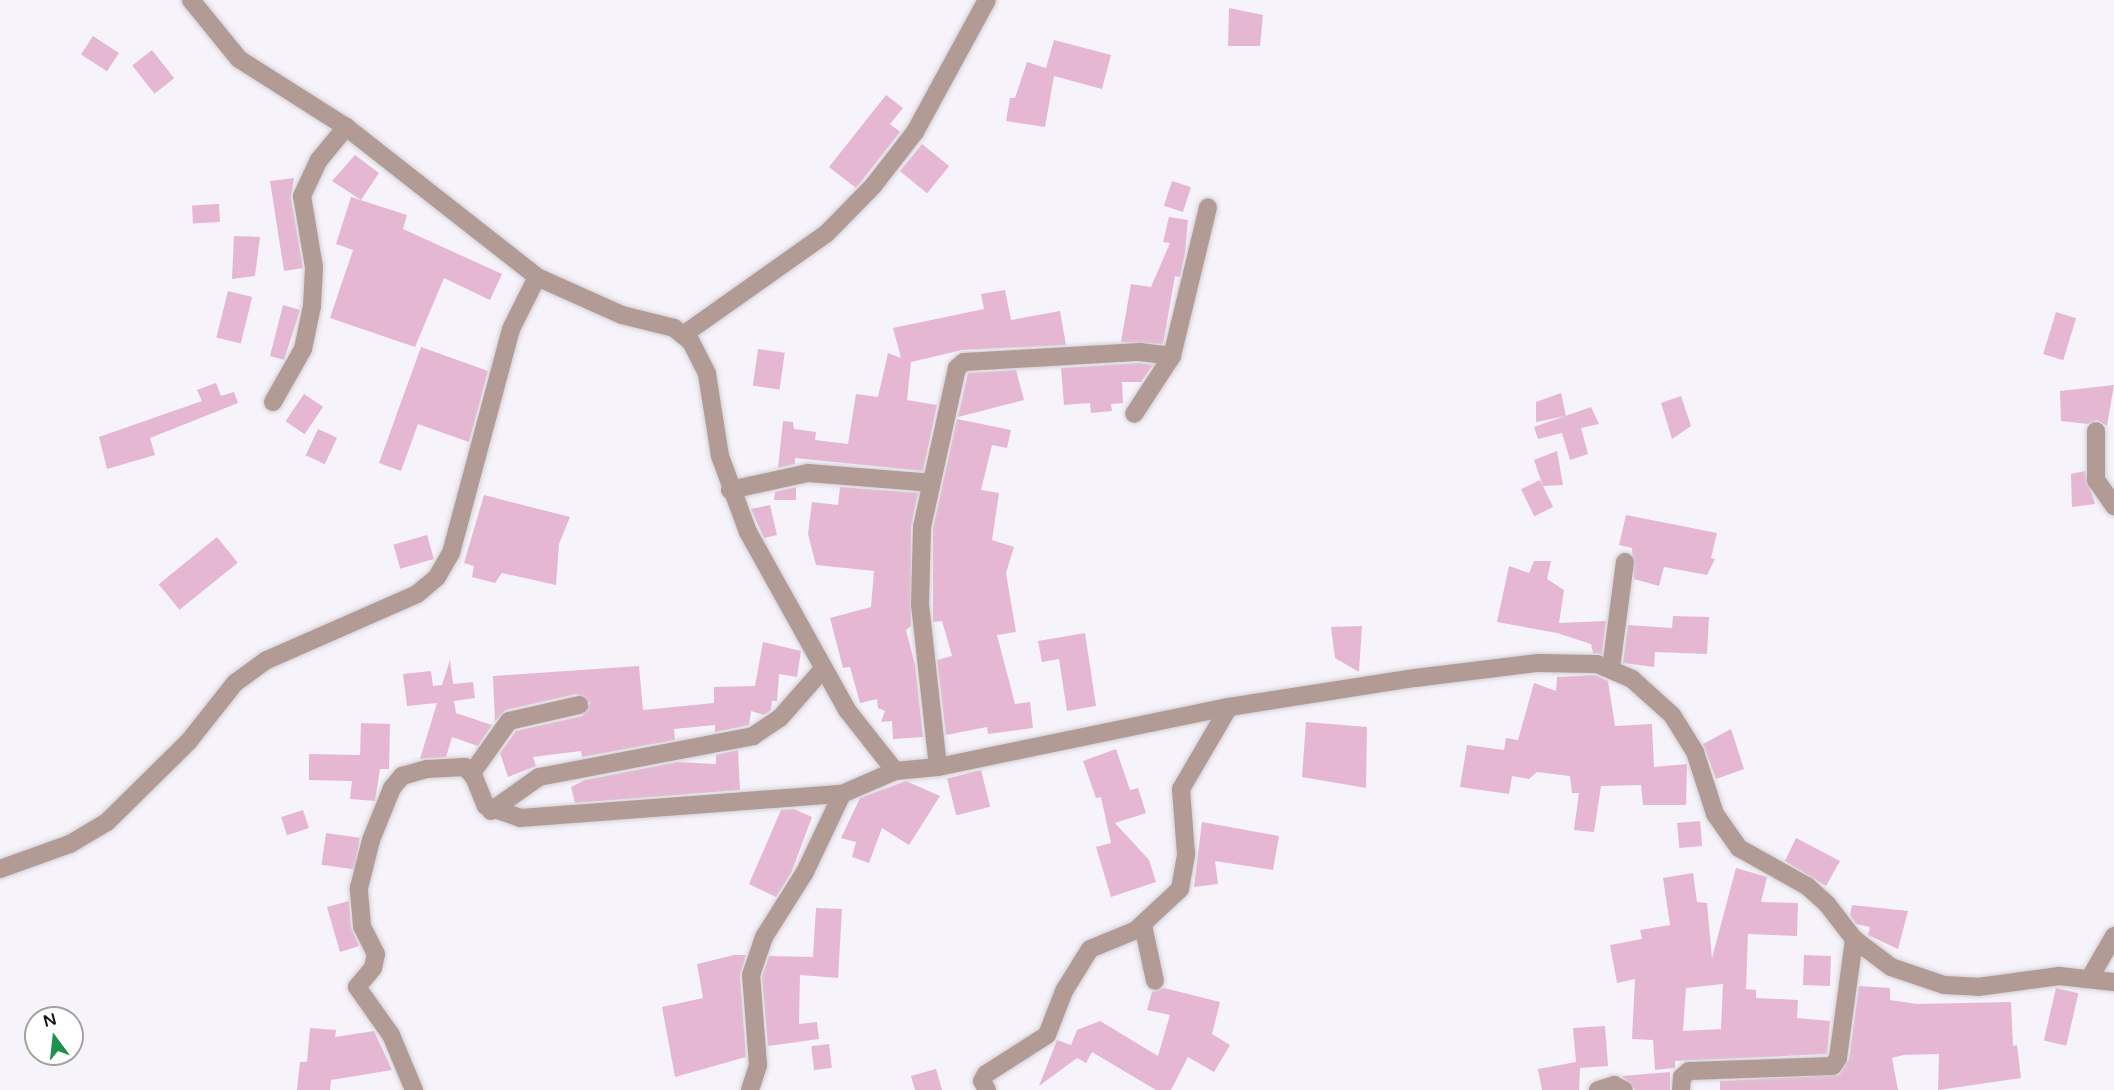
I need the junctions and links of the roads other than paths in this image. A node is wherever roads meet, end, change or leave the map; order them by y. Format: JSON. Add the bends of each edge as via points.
{"nodes":[{"id":1,"x":191,"y":0,"type":"edge"},
{"id":2,"x":987,"y":0,"type":"edge"},
{"id":3,"x":346,"y":127,"type":"junction"},
{"id":4,"x":1208,"y":207,"type":"dead end"},
{"id":5,"x":537,"y":277,"type":"junction"},
{"id":6,"x":683,"y":335,"type":"junction"},
{"id":7,"x":1172,"y":356,"type":"junction"},
{"id":8,"x":273,"y":402,"type":"dead end"},
{"id":9,"x":1134,"y":414,"type":"dead end"},
{"id":10,"x":2096,"y":431,"type":"dead end"},
{"id":11,"x":931,"y":483,"type":"junction"},
{"id":12,"x":730,"y":490,"type":"junction"},
{"id":13,"x":2114,"y":506,"type":"edge"},
{"id":14,"x":1625,"y":562,"type":"dead end"},
{"id":15,"x":1611,"y":668,"type":"junction"},
{"id":16,"x":823,"y":669,"type":"junction"},
{"id":17,"x":579,"y":705,"type":"dead end"},
{"id":18,"x":1229,"y":707,"type":"junction"},
{"id":19,"x":938,"y":767,"type":"junction"},
{"id":20,"x":896,"y":771,"type":"junction"},
{"id":21,"x":472,"y":773,"type":"junction"},
{"id":22,"x":842,"y":794,"type":"junction"},
{"id":23,"x":491,"y":810,"type":"junction"},
{"id":24,"x":0,"y":869,"type":"edge"},
{"id":25,"x":1143,"y":925,"type":"junction"},
{"id":26,"x":2114,"y":936,"type":"edge"},
{"id":27,"x":1854,"y":939,"type":"junction"},
{"id":28,"x":2091,"y":976,"type":"junction"},
{"id":29,"x":1155,"y":981,"type":"dead end"},
{"id":30,"x":2114,"y":982,"type":"edge"},
{"id":31,"x":414,"y":1090,"type":"edge"},
{"id":32,"x":750,"y":1090,"type":"edge"},
{"id":33,"x":987,"y":1090,"type":"edge"},
{"id":34,"x":1598,"y":1090,"type":"edge"},
{"id":35,"x":1624,"y":1090,"type":"edge"},
{"id":36,"x":1681,"y":1090,"type":"edge"}],
"edges":[{"from":1,"to":3,"type":"street","via":[[239,59]]},
{"from":2,"to":6,"type":"street","via":[[915,132],[873,186],[826,233]]},
{"from":3,"to":5,"type":"street"},
{"from":3,"to":8,"type":"street","via":[[319,160],[302,196],[314,267],[312,306],[303,349]]},
{"from":4,"to":7,"type":"street"},
{"from":5,"to":6,"type":"street","via":[[611,311]]},
{"from":5,"to":24,"type":"street","via":[[511,329],[451,553],[433,582],[417,594],[267,660],[235,683],[189,741],[107,822],[70,844]]},
{"from":6,"to":12,"type":"street","via":[[696,349],[707,374]]},
{"from":7,"to":9,"type":"street"},
{"from":7,"to":11,"type":"street","via":[[1140,352],[960,364]]},
{"from":10,"to":13,"type":"street","via":[[2098,485]]},
{"from":11,"to":12,"type":"street","via":[[808,473]]},
{"from":11,"to":19,"type":"street","via":[[922,527],[920,604]]},
{"from":12,"to":16,"type":"street","via":[[747,532]]},
{"from":14,"to":15,"type":"street"},
{"from":15,"to":18,"type":"street","via":[[1580,662],[1497,667]]},
{"from":15,"to":27,"type":"street","via":[[1648,691],[1672,715],[1695,752],[1715,814],[1739,848],[1807,886]]},
{"from":16,"to":20,"type":"street","via":[[870,744]]},
{"from":16,"to":23,"type":"street","via":[[780,718],[753,736],[539,777]]},
{"from":17,"to":21,"type":"street","via":[[509,721]]},
{"from":18,"to":19,"type":"street"},
{"from":18,"to":25,"type":"street","via":[[1181,789],[1184,880]]},
{"from":19,"to":20,"type":"street"},
{"from":20,"to":22,"type":"street"},
{"from":21,"to":23,"type":"street"},
{"from":21,"to":31,"type":"street","via":[[465,767],[451,767],[411,772],[398,779],[371,840],[359,888],[364,934],[376,954],[373,968],[357,987],[391,1035]]},
{"from":22,"to":23,"type":"street","via":[[601,815],[520,818]]},
{"from":22,"to":32,"type":"street","via":[[805,872],[753,963],[758,1065]]},
{"from":25,"to":29,"type":"street"},
{"from":25,"to":33,"type":"street","via":[[1090,949],[1065,991],[1047,1035],[986,1074],[982,1081]]},
{"from":26,"to":28,"type":"street"},
{"from":27,"to":28,"type":"street","via":[[1891,967],[1931,983],[1978,987]]},
{"from":27,"to":36,"type":"street","via":[[1836,1064],[1826,1069],[1689,1071],[1682,1077]]},
{"from":28,"to":30,"type":"street"},
{"from":34,"to":35,"type":"street","via":[[1614,1085]]}]}
